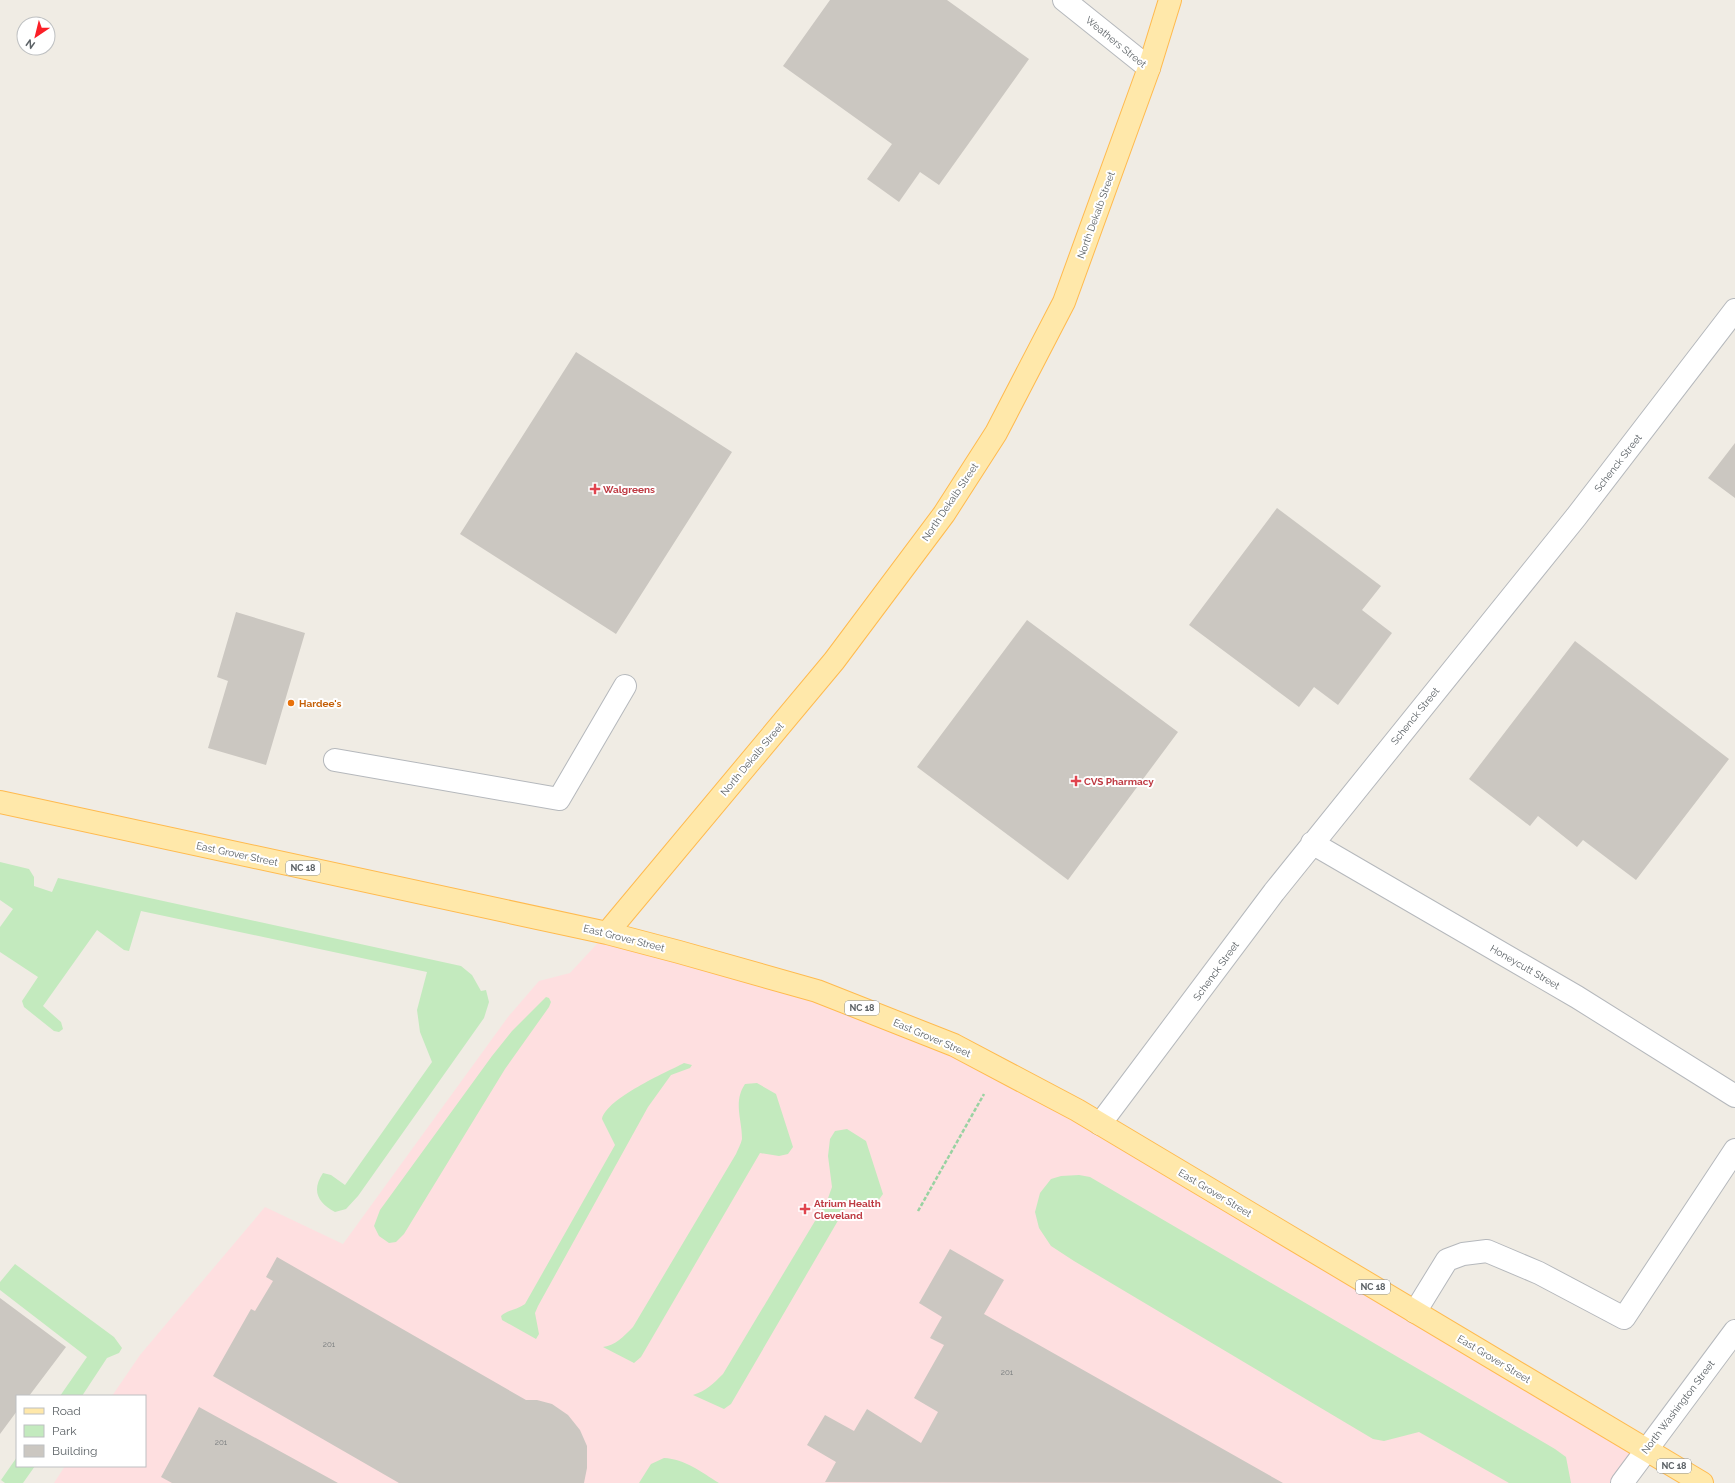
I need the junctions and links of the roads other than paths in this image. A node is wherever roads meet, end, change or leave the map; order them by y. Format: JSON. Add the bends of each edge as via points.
{"nodes":[{"id":1,"x":1064,"y":0,"type":"edge"},
{"id":2,"x":1170,"y":0,"type":"edge"},
{"id":3,"x":1149,"y":68,"type":"junction"},
{"id":4,"x":1735,"y":310,"type":"edge"},
{"id":5,"x":625,"y":686,"type":"dead end"},
{"id":6,"x":335,"y":760,"type":"dead end"},
{"id":7,"x":0,"y":802,"type":"edge"},
{"id":8,"x":1312,"y":843,"type":"junction"},
{"id":9,"x":607,"y":933,"type":"junction"},
{"id":10,"x":1735,"y":1096,"type":"edge"},
{"id":11,"x":1100,"y":1124,"type":"junction"},
{"id":12,"x":1735,"y":1150,"type":"edge"},
{"id":13,"x":1415,"y":1312,"type":"junction"},
{"id":14,"x":1735,"y":1331,"type":"edge"},
{"id":15,"x":1645,"y":1450,"type":"junction"},
{"id":16,"x":1622,"y":1483,"type":"edge"},
{"id":17,"x":1702,"y":1483,"type":"edge"}],
"edges":[{"from":1,"to":3,"type":"street","name":"Weathers Street"},
{"from":2,"to":3,"type":"main road","name":"North Dekalb Street"},
{"from":3,"to":9,"type":"main road","name":"North Dekalb Street","via":[[1064,302],[996,433],[944,514],[834,661]]},
{"from":4,"to":8,"type":"street","name":"Schenck Street","via":[[1576,516]]},
{"from":5,"to":6,"type":"street","via":[[559,799]]},
{"from":7,"to":9,"type":"main road","name":"East Grover Street","number":"NC 18"},
{"from":8,"to":10,"type":"street","name":"Honeycutt Street","via":[[1576,997]]},
{"from":8,"to":11,"type":"street","name":"Schenck Street"},
{"from":9,"to":11,"type":"main road","name":"East Grover Street","number":"NC 18","via":[[817,991],[954,1045]]},
{"from":11,"to":13,"type":"main road","name":"East Grover Street","number":"NC 18"},
{"from":12,"to":13,"type":"street","via":[[1624,1318],[1539,1273],[1487,1251],[1463,1254],[1447,1260]]},
{"from":13,"to":15,"type":"main road","name":"East Grover Street","number":"NC 18"},
{"from":14,"to":15,"type":"street","name":"North Washington Street"},
{"from":15,"to":16,"type":"street","name":"North Washington Street"},
{"from":15,"to":17,"type":"main road","name":"East Grover Street","number":"NC 18"}]}
